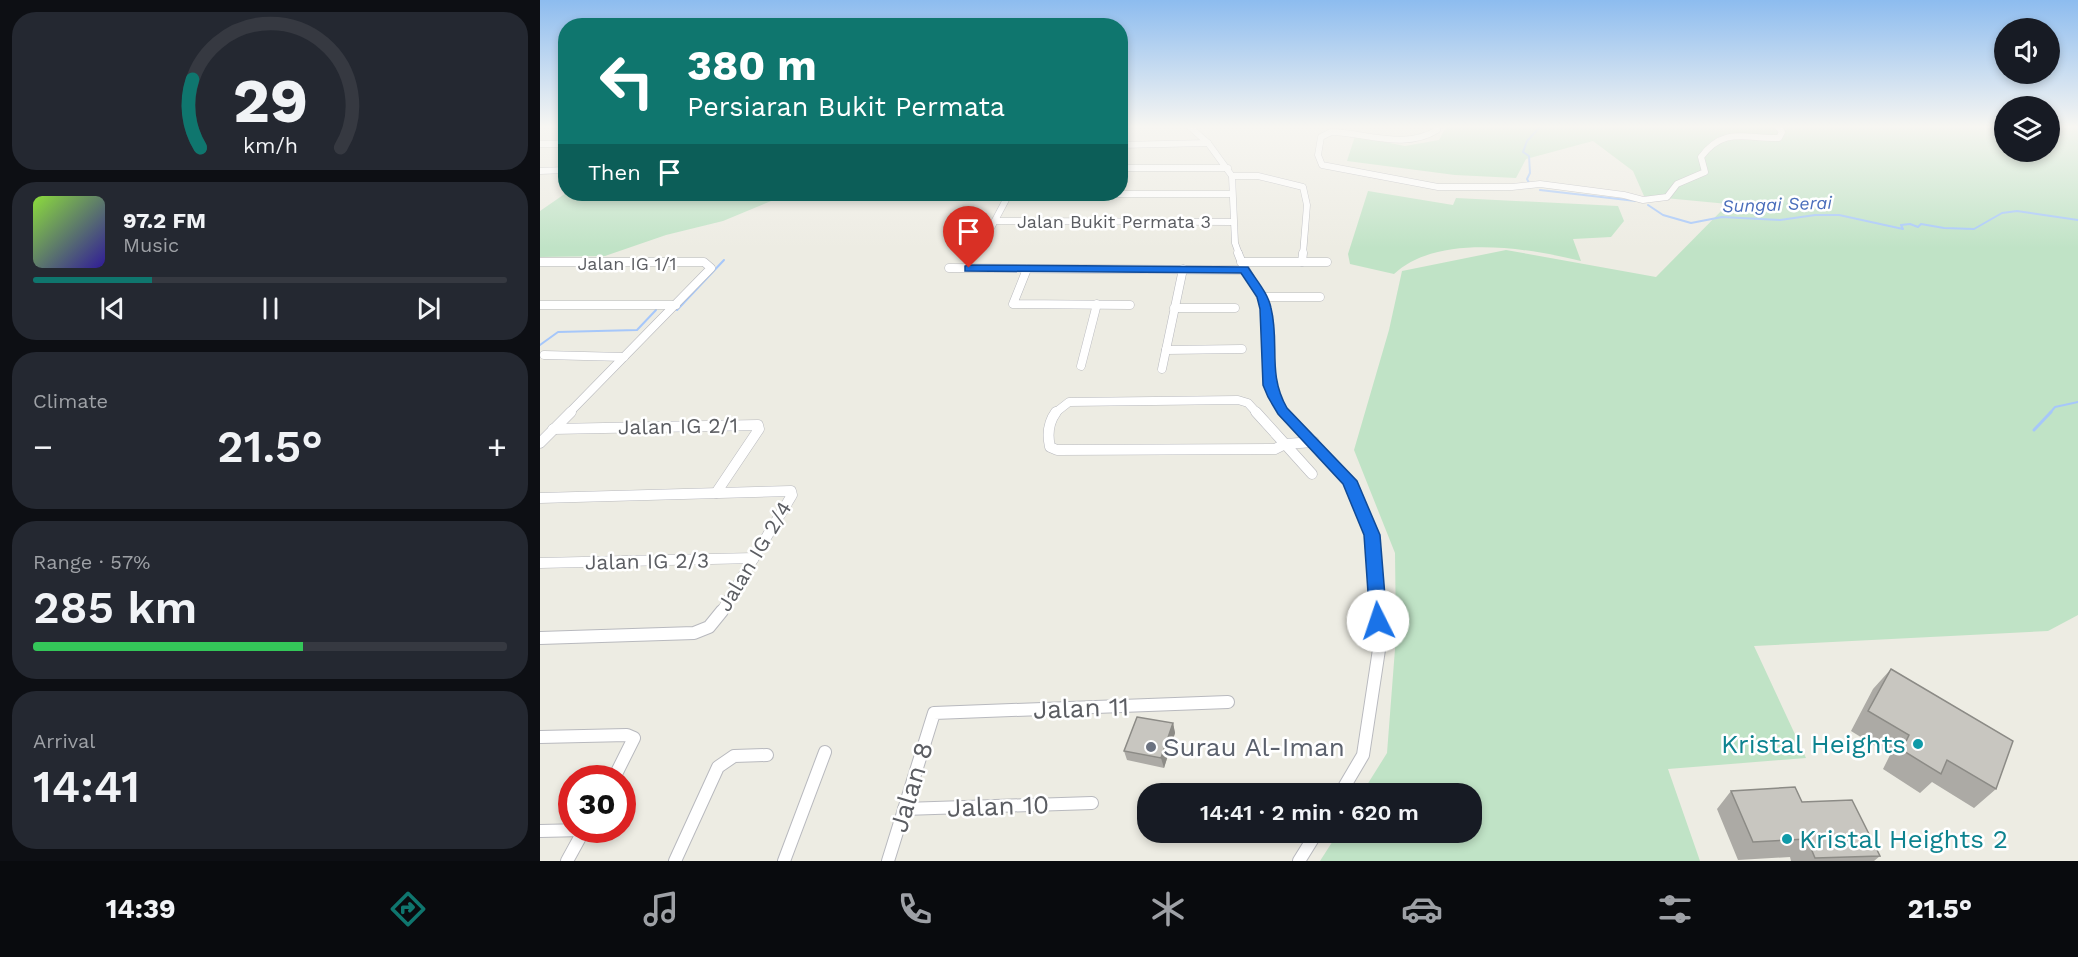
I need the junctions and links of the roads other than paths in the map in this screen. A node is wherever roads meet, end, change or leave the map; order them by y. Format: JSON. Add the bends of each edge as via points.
{"nodes":[{"id":1,"x":1226,"y":167,"type":"edge"},
{"id":2,"x":1333,"y":167,"type":"edge"},
{"id":3,"x":1704,"y":167,"type":"edge"},
{"id":4,"x":1128,"y":168,"type":"edge"},
{"id":5,"x":558,"y":170,"type":"edge"},
{"id":6,"x":540,"y":171,"type":"edge"},
{"id":7,"x":1230,"y":172,"type":"junction"},
{"id":8,"x":1128,"y":194,"type":"edge"},
{"id":9,"x":1232,"y":194,"type":"junction"},
{"id":10,"x":1005,"y":201,"type":"edge"},
{"id":11,"x":995,"y":221,"type":"junction"},
{"id":12,"x":1233,"y":222,"type":"junction"},
{"id":13,"x":991,"y":228,"type":"dead end"},
{"id":14,"x":540,"y":262,"type":"edge"},
{"id":15,"x":1302,"y":262,"type":"junction"},
{"id":16,"x":1327,"y":262,"type":"dead end"},
{"id":17,"x":1242,"y":266,"type":"junction"},
{"id":18,"x":949,"y":268,"type":"dead end"},
{"id":19,"x":1027,"y":269,"type":"junction"},
{"id":20,"x":1183,"y":269,"type":"junction"},
{"id":21,"x":1262,"y":297,"type":"junction"},
{"id":22,"x":1320,"y":297,"type":"dead end"},
{"id":23,"x":540,"y":304,"type":"edge"},
{"id":24,"x":1098,"y":304,"type":"junction"},
{"id":25,"x":676,"y":305,"type":"junction"},
{"id":26,"x":1130,"y":305,"type":"dead end"},
{"id":27,"x":1174,"y":308,"type":"junction"},
{"id":28,"x":1235,"y":308,"type":"dead end"},
{"id":29,"x":1242,"y":349,"type":"dead end"},
{"id":30,"x":1166,"y":350,"type":"junction"},
{"id":31,"x":544,"y":355,"type":"dead end"},
{"id":32,"x":624,"y":357,"type":"junction"},
{"id":33,"x":1081,"y":366,"type":"dead end"},
{"id":34,"x":1162,"y":369,"type":"dead end"},
{"id":35,"x":554,"y":429,"type":"junction"},
{"id":36,"x":1314,"y":442,"type":"junction"},
{"id":37,"x":540,"y":443,"type":"edge"},
{"id":38,"x":1286,"y":443,"type":"junction"},
{"id":39,"x":1312,"y":474,"type":"dead end"},
{"id":40,"x":716,"y":494,"type":"junction"},
{"id":41,"x":540,"y":498,"type":"edge"},
{"id":42,"x":754,"y":558,"type":"junction"},
{"id":43,"x":540,"y":563,"type":"edge"},
{"id":44,"x":540,"y":638,"type":"edge"},
{"id":45,"x":1228,"y":702,"type":"dead end"},
{"id":46,"x":934,"y":713,"type":"joint"},
{"id":47,"x":540,"y":737,"type":"edge"},
{"id":48,"x":825,"y":752,"type":"dead end"},
{"id":49,"x":766,"y":754,"type":"dead end"},
{"id":50,"x":621,"y":765,"type":"edge"},
{"id":51,"x":1346,"y":783,"type":"edge"},
{"id":52,"x":1092,"y":803,"type":"dead end"},
{"id":53,"x":904,"y":809,"type":"junction"},
{"id":54,"x":540,"y":831,"type":"edge"},
{"id":55,"x":558,"y":831,"type":"edge"},
{"id":56,"x":577,"y":843,"type":"edge"},
{"id":57,"x":1310,"y":843,"type":"edge"},
{"id":58,"x":567,"y":861,"type":"edge"},
{"id":59,"x":675,"y":861,"type":"edge"},
{"id":60,"x":784,"y":861,"type":"edge"},
{"id":61,"x":888,"y":861,"type":"edge"},
{"id":62,"x":1299,"y":861,"type":"edge"}],
"edges":[{"from":1,"to":7,"type":"street"},
{"from":2,"to":3,"type":"street","via":[[1431,186],[1540,184],[1643,200],[1667,197],[1677,184],[1705,172]]},
{"from":4,"to":7,"type":"street"},
{"from":5,"to":6,"type":"street"},
{"from":7,"to":9,"type":"street"},
{"from":7,"to":15,"type":"street","via":[[1303,187],[1307,205]]},
{"from":8,"to":9,"type":"street"},
{"from":9,"to":12,"type":"street"},
{"from":10,"to":11,"type":"street"},
{"from":11,"to":12,"type":"street","name":"Jalan Bukit Permata 3"},
{"from":11,"to":13,"type":"street"},
{"from":12,"to":17,"type":"street"},
{"from":14,"to":25,"type":"street","name":"Jalan IG 1/1","via":[[704,262],[711,268]]},
{"from":15,"to":16,"type":"street"},
{"from":15,"to":17,"type":"street"},
{"from":17,"to":20,"type":"street"},
{"from":17,"to":21,"type":"street"},
{"from":18,"to":19,"type":"street"},
{"from":19,"to":20,"type":"street"},
{"from":19,"to":24,"type":"street","via":[[1013,304]]},
{"from":20,"to":27,"type":"street"},
{"from":21,"to":22,"type":"street"},
{"from":21,"to":36,"type":"street","via":[[1266,309],[1269,385],[1282,411]]},
{"from":23,"to":25,"type":"street"},
{"from":24,"to":26,"type":"street"},
{"from":24,"to":33,"type":"street"},
{"from":25,"to":32,"type":"street"},
{"from":27,"to":28,"type":"street"},
{"from":27,"to":30,"type":"street"},
{"from":29,"to":30,"type":"street"},
{"from":30,"to":34,"type":"street"},
{"from":31,"to":32,"type":"street"},
{"from":32,"to":35,"type":"street"},
{"from":35,"to":37,"type":"street"},
{"from":35,"to":40,"type":"street","name":"Jalan IG 2/1","via":[[758,425]]},
{"from":36,"to":38,"type":"street"},
{"from":36,"to":51,"type":"street","via":[[1350,481],[1372,535],[1380,643],[1363,755]]},
{"from":38,"to":38,"type":"street","via":[[1245,402],[1062,404],[1049,425],[1047,440],[1057,450],[1275,449]]},
{"from":38,"to":39,"type":"street"},
{"from":40,"to":41,"type":"street","name":"Jalan IG 2/4"},
{"from":40,"to":42,"type":"street","name":"Jalan IG 2/4","via":[[791,491]]},
{"from":42,"to":43,"type":"street","name":"Jalan IG 2/3"},
{"from":42,"to":44,"type":"street","name":"Jalan IG 2/4","via":[[717,619],[694,633]]},
{"from":45,"to":46,"type":"street","name":"Jalan 11"},
{"from":46,"to":53,"type":"street","name":"Jalan 8"},
{"from":47,"to":50,"type":"street","via":[[627,735],[634,738]]},
{"from":48,"to":60,"type":"street"},
{"from":49,"to":59,"type":"street","via":[[734,756],[718,767]]},
{"from":52,"to":53,"type":"street","name":"Jalan 10"},
{"from":53,"to":61,"type":"street","name":"Jalan 8"},
{"from":54,"to":55,"type":"street"},
{"from":56,"to":58,"type":"street"},
{"from":57,"to":62,"type":"street"}]}
